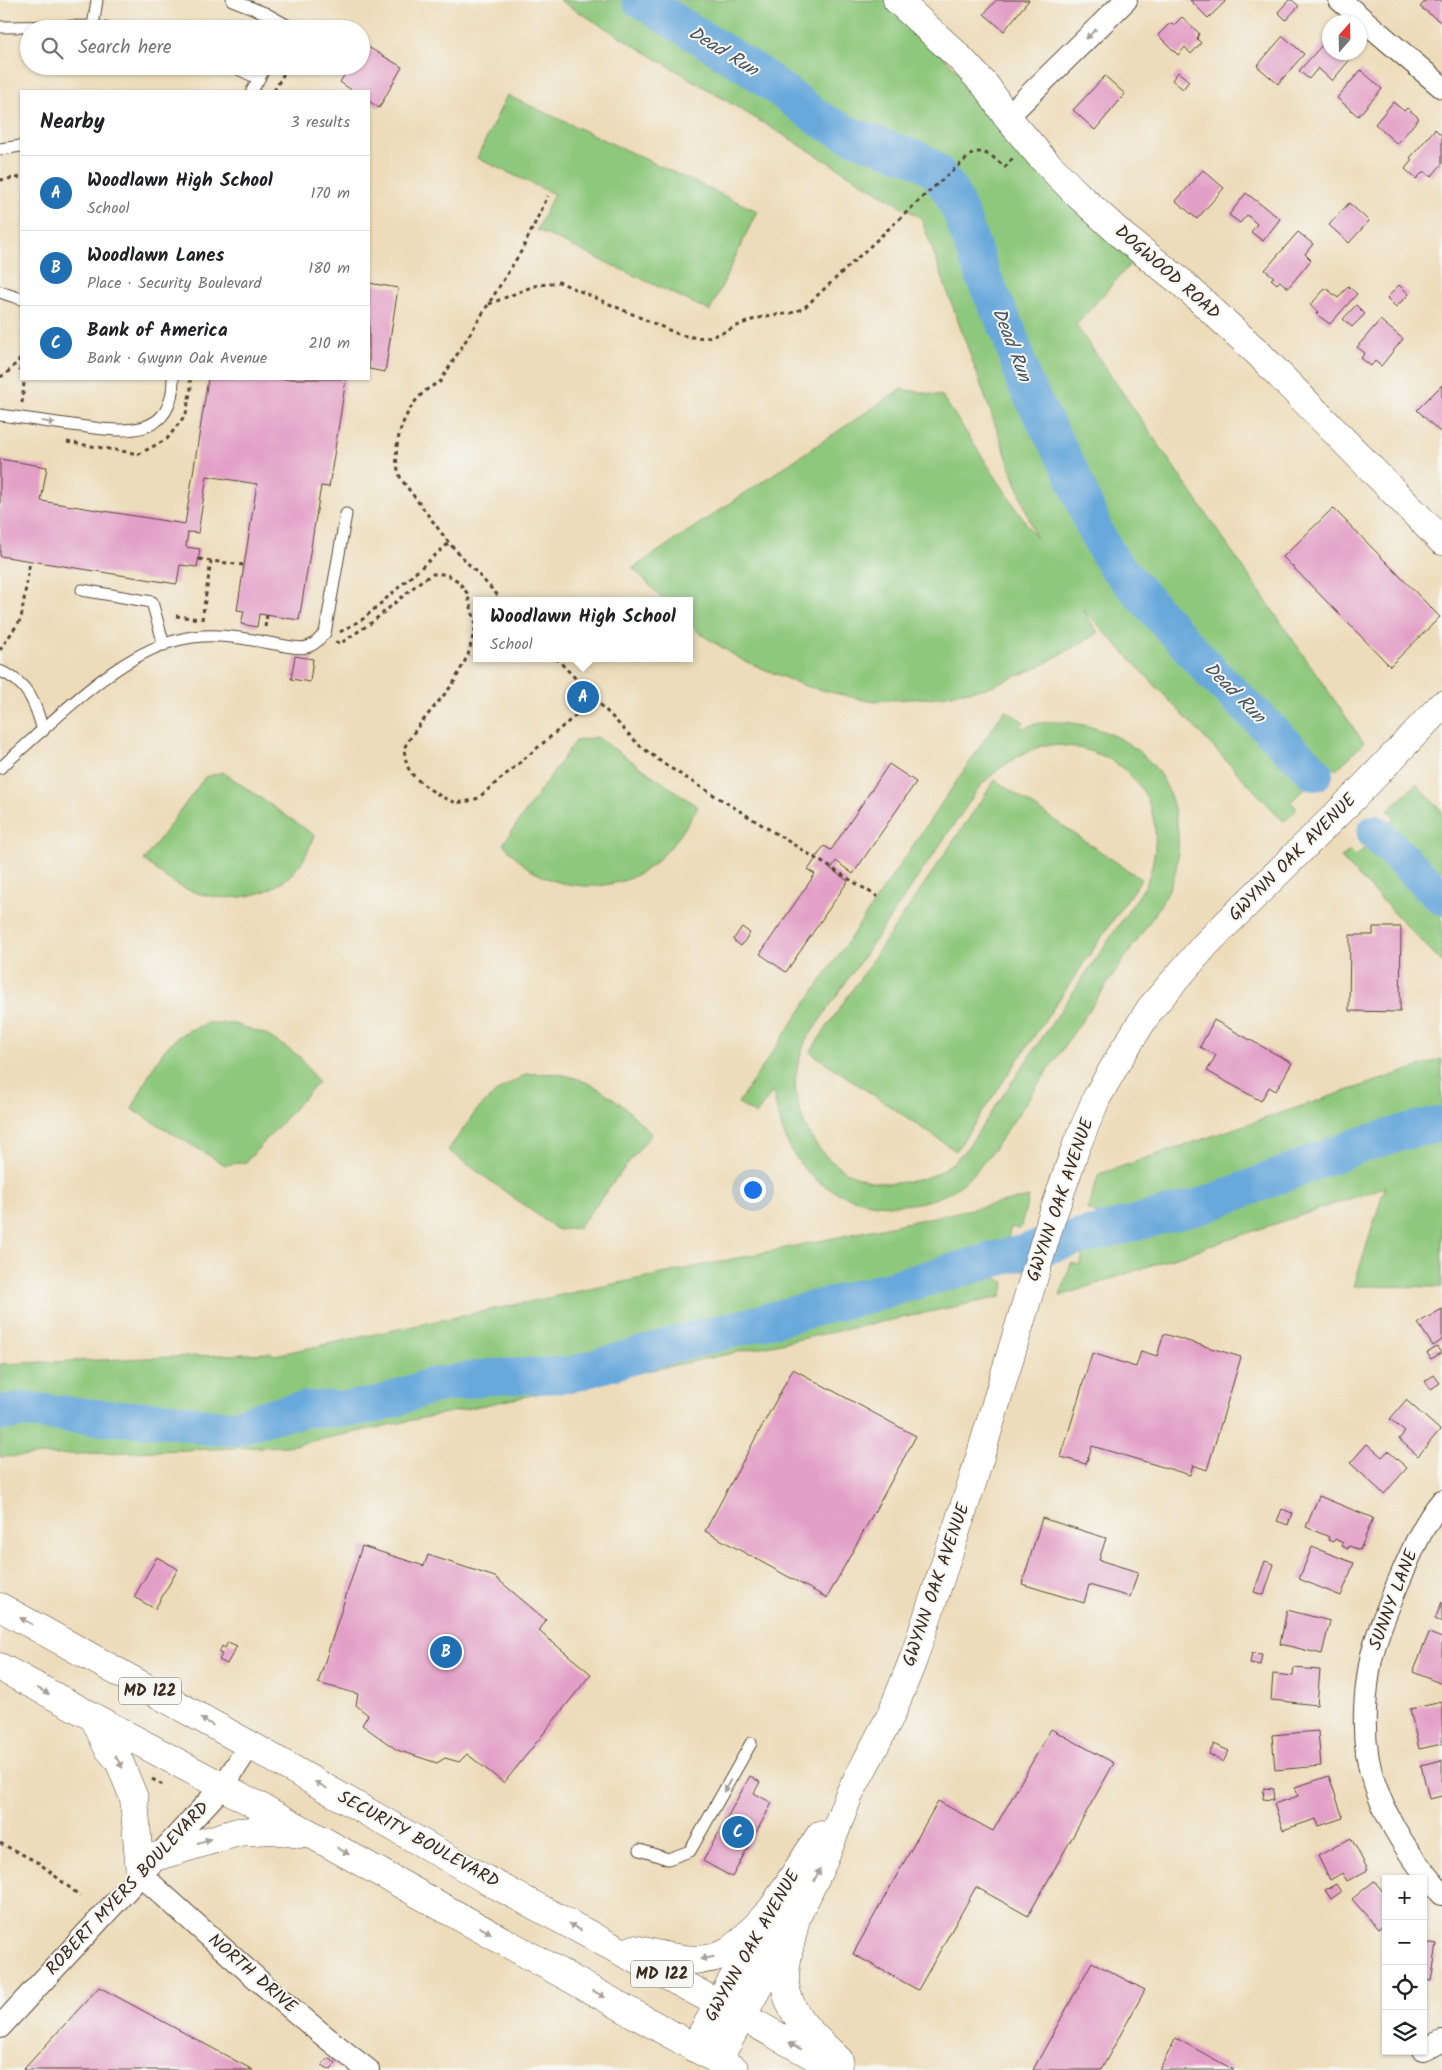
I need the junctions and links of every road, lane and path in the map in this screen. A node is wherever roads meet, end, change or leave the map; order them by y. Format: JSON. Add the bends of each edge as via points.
{"nodes":[{"id":1,"x":97,"y":0,"type":"edge"},
{"id":2,"x":232,"y":0,"type":"edge"},
{"id":3,"x":897,"y":0,"type":"edge"},
{"id":4,"x":1126,"y":0,"type":"edge"},
{"id":5,"x":1340,"y":0,"type":"edge"},
{"id":6,"x":94,"y":20,"type":"edge"},
{"id":7,"x":273,"y":20,"type":"edge"},
{"id":8,"x":0,"y":27,"type":"edge"},
{"id":9,"x":20,"y":27,"type":"edge"},
{"id":10,"x":251,"y":75,"type":"edge"},
{"id":11,"x":261,"y":75,"type":"edge"},
{"id":12,"x":283,"y":75,"type":"edge"},
{"id":13,"x":259,"y":79,"type":"junction"},
{"id":14,"x":1442,"y":87,"type":"edge"},
{"id":15,"x":253,"y":90,"type":"edge"},
{"id":16,"x":275,"y":90,"type":"edge"},
{"id":17,"x":1007,"y":117,"type":"junction"},
{"id":18,"x":20,"y":146,"type":"edge"},
{"id":19,"x":0,"y":149,"type":"edge"},
{"id":20,"x":964,"y":159,"type":"dead end"},
{"id":21,"x":20,"y":177,"type":"edge"},
{"id":22,"x":0,"y":180,"type":"edge"},
{"id":23,"x":548,"y":196,"type":"dead end"},
{"id":24,"x":0,"y":292,"type":"edge"},
{"id":25,"x":20,"y":299,"type":"edge"},
{"id":26,"x":489,"y":304,"type":"junction"},
{"id":27,"x":20,"y":360,"type":"edge"},
{"id":28,"x":0,"y":377,"type":"edge"},
{"id":29,"x":23,"y":380,"type":"edge"},
{"id":30,"x":173,"y":380,"type":"edge"},
{"id":31,"x":22,"y":406,"type":"dead end"},
{"id":32,"x":0,"y":415,"type":"edge"},
{"id":33,"x":346,"y":514,"type":"dead end"},
{"id":34,"x":1442,"y":541,"type":"edge"},
{"id":35,"x":449,"y":543,"type":"junction"},
{"id":36,"x":198,"y":559,"type":"dead end"},
{"id":37,"x":30,"y":561,"type":"dead end"},
{"id":38,"x":211,"y":561,"type":"junction"},
{"id":39,"x":244,"y":566,"type":"dead end"},
{"id":40,"x":82,"y":590,"type":"dead end"},
{"id":41,"x":499,"y":597,"type":"edge"},
{"id":42,"x":473,"y":614,"type":"edge"},
{"id":43,"x":202,"y":620,"type":"dead end"},
{"id":44,"x":322,"y":636,"type":"junction"},
{"id":45,"x":473,"y":636,"type":"edge"},
{"id":46,"x":164,"y":645,"type":"junction"},
{"id":47,"x":0,"y":650,"type":"edge"},
{"id":48,"x":560,"y":662,"type":"edge"},
{"id":49,"x":0,"y":671,"type":"edge"},
{"id":50,"x":594,"y":700,"type":"junction"},
{"id":51,"x":1442,"y":705,"type":"edge"},
{"id":52,"x":43,"y":731,"type":"junction"},
{"id":53,"x":0,"y":768,"type":"edge"},
{"id":54,"x":878,"y":897,"type":"dead end"},
{"id":55,"x":1442,"y":1501,"type":"edge"},
{"id":56,"x":0,"y":1607,"type":"edge"},
{"id":57,"x":0,"y":1668,"type":"edge"},
{"id":58,"x":95,"y":1720,"type":"junction"},
{"id":59,"x":751,"y":1743,"type":"dead end"},
{"id":60,"x":250,"y":1745,"type":"junction"},
{"id":61,"x":223,"y":1786,"type":"junction"},
{"id":62,"x":318,"y":1838,"type":"junction"},
{"id":63,"x":0,"y":1843,"type":"edge"},
{"id":64,"x":640,"y":1850,"type":"dead end"},
{"id":65,"x":149,"y":1865,"type":"junction"},
{"id":66,"x":1442,"y":1894,"type":"edge"},
{"id":67,"x":80,"y":1896,"type":"dead end"},
{"id":68,"x":784,"y":1914,"type":"junction"},
{"id":69,"x":606,"y":1944,"type":"junction"},
{"id":70,"x":731,"y":2010,"type":"junction"},
{"id":71,"x":0,"y":2028,"type":"edge"},
{"id":72,"x":1442,"y":2040,"type":"edge"},
{"id":73,"x":694,"y":2048,"type":"junction"},
{"id":74,"x":1427,"y":2049,"type":"edge"},
{"id":75,"x":727,"y":2065,"type":"edge"},
{"id":76,"x":368,"y":2070,"type":"edge"},
{"id":77,"x":838,"y":2070,"type":"edge"},
{"id":78,"x":849,"y":2070,"type":"edge"}],
"edges":[{"from":1,"to":6,"type":"lane"},
{"from":2,"to":7,"type":"lane"},
{"from":3,"to":17,"type":"main road","name":"DOGWOOD ROAD","via":[[957,55],[986,86]]},
{"from":4,"to":17,"type":"street","one_way":true},
{"from":5,"to":14,"type":"street"},
{"from":8,"to":9,"type":"lane"},
{"from":10,"to":13,"type":"lane"},
{"from":11,"to":13,"type":"lane"},
{"from":12,"to":16,"type":"path"},
{"from":13,"to":15,"type":"lane"},
{"from":17,"to":34,"type":"main road","name":"DOGWOOD ROAD","via":[[1077,194],[1181,282],[1258,353]]},
{"from":18,"to":19,"type":"lane"},
{"from":20,"to":26,"type":"path","via":[[796,313],[759,317],[715,337],[689,337],[559,282],[534,286]]},
{"from":21,"to":22,"type":"path"},
{"from":23,"to":26,"type":"path","via":[[522,250]]},
{"from":24,"to":25,"type":"lane"},
{"from":26,"to":35,"type":"path","via":[[440,382],[414,403],[399,436],[396,470]]},
{"from":27,"to":28,"type":"path"},
{"from":29,"to":31,"type":"path"},
{"from":32,"to":30,"type":"lane","one_way":true,"via":[[117,432],[143,429],[168,410]]},
{"from":33,"to":44,"type":"lane"},
{"from":35,"to":41,"type":"path"},
{"from":35,"to":44,"type":"path","via":[[363,619],[339,633]]},
{"from":36,"to":38,"type":"path"},
{"from":37,"to":47,"type":"path","via":[[21,619]]},
{"from":38,"to":39,"type":"path"},
{"from":38,"to":43,"type":"path"},
{"from":40,"to":46,"type":"lane","via":[[152,602]]},
{"from":42,"to":44,"type":"path","via":[[467,593],[458,581],[446,574],[433,574],[341,643]]},
{"from":44,"to":46,"type":"lane","via":[[306,647],[214,635]]},
{"from":45,"to":50,"type":"path","via":[[468,655],[453,684],[404,748],[412,774],[455,802],[470,802],[478,798]]},
{"from":46,"to":52,"type":"lane","via":[[150,650],[91,688]]},
{"from":48,"to":50,"type":"path"},
{"from":49,"to":52,"type":"lane","via":[[19,681],[28,691]]},
{"from":50,"to":54,"type":"path","via":[[639,745],[664,764]]},
{"from":51,"to":68,"type":"main road","name":"GWYNN OAK AVENUE","via":[[1206,944],[1150,1009],[1097,1097],[1051,1220],[973,1480],[913,1660],[890,1715],[849,1796],[809,1851]]},
{"from":52,"to":53,"type":"lane"},
{"from":55,"to":66,"type":"street","name":"SUNNY LANE","via":[[1414,1544],[1379,1630],[1369,1670],[1365,1714],[1367,1750],[1375,1788],[1414,1861]]},
{"from":60,"to":56,"type":"main road","name":"SECURITY BOULEVARD","number":"MD 122","one_way":true},
{"from":57,"to":58,"type":"main road","number":"MD 122","one_way":true},
{"from":58,"to":61,"type":"main road","number":"MD 122"},
{"from":58,"to":65,"type":"main road","one_way":true,"via":[[108,1748],[119,1761],[134,1798]]},
{"from":59,"to":64,"type":"lane","one_way":true,"via":[[690,1851],[668,1859]]},
{"from":60,"to":61,"type":"street","name":"ROBERT MYERS BOULEVARD"},
{"from":69,"to":60,"type":"main road","name":"SECURITY BOULEVARD","number":"MD 122","one_way":true},
{"from":61,"to":62,"type":"main road","number":"MD 122"},
{"from":61,"to":65,"type":"street","name":"ROBERT MYERS BOULEVARD"},
{"from":65,"to":62,"type":"main road","one_way":true,"via":[[238,1832],[272,1830]]},
{"from":62,"to":73,"type":"main road","number":"MD 122","one_way":true},
{"from":63,"to":67,"type":"path","via":[[39,1863]]},
{"from":65,"to":71,"type":"street","name":"ROBERT MYERS BOULEVARD"},
{"from":65,"to":76,"type":"street","name":"NORTH DRIVE","via":[[273,1994]]},
{"from":68,"to":69,"type":"main road","one_way":true,"via":[[730,1952],[704,1960],[687,1960]]},
{"from":68,"to":70,"type":"main road","name":"GWYNN OAK AVENUE"},
{"from":68,"to":78,"type":"main road","via":[[787,1996],[805,2027]]},
{"from":69,"to":70,"type":"main road","name":"SECURITY BOULEVARD","number":"MD 122"},
{"from":70,"to":73,"type":"main road","name":"GWYNN OAK AVENUE"},
{"from":70,"to":75,"type":"main road","name":"GWYNN OAK AVENUE"},
{"from":77,"to":70,"type":"main road","name":"SECURITY BOULEVARD","number":"MD 122","one_way":true},
{"from":72,"to":74,"type":"street"},
{"from":73,"to":75,"type":"main road","number":"MD 122"}]}
